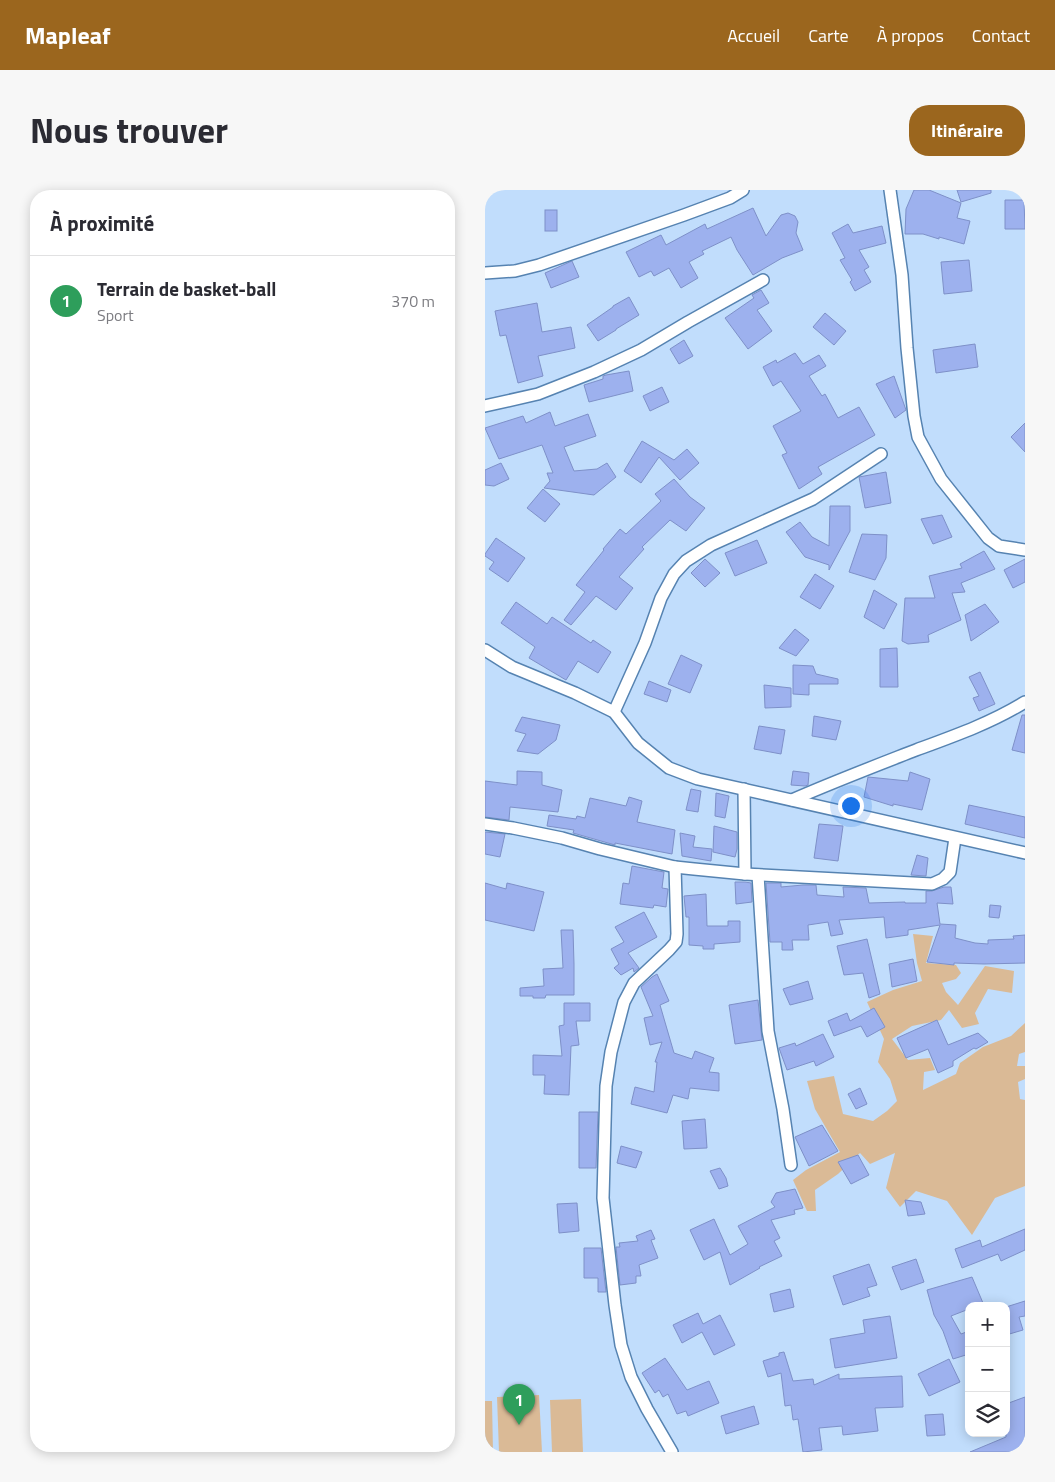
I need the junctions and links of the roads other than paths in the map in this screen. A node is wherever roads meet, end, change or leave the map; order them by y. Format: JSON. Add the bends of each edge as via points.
{"nodes":[{"id":1,"x":743,"y":190,"type":"edge"},
{"id":2,"x":890,"y":190,"type":"edge"},
{"id":3,"x":726,"y":194,"type":"edge"},
{"id":4,"x":485,"y":273,"type":"edge"},
{"id":5,"x":763,"y":280,"type":"dead end"},
{"id":6,"x":485,"y":406,"type":"edge"},
{"id":7,"x":881,"y":454,"type":"dead end"},
{"id":8,"x":1025,"y":550,"type":"edge"},
{"id":9,"x":485,"y":650,"type":"edge"},
{"id":10,"x":1025,"y":702,"type":"edge"},
{"id":11,"x":614,"y":712,"type":"junction"},
{"id":12,"x":745,"y":789,"type":"junction"},
{"id":13,"x":792,"y":800,"type":"junction"},
{"id":14,"x":485,"y":824,"type":"edge"},
{"id":15,"x":955,"y":838,"type":"junction"},
{"id":16,"x":1025,"y":854,"type":"edge"},
{"id":17,"x":675,"y":867,"type":"junction"},
{"id":18,"x":745,"y":874,"type":"junction"},
{"id":19,"x":758,"y":875,"type":"junction"},
{"id":20,"x":791,"y":1165,"type":"dead end"},
{"id":21,"x":672,"y":1452,"type":"edge"}],
"edges":[{"from":1,"to":3,"type":"street"},
{"from":2,"to":8,"type":"street","via":[[918,437],[941,479],[988,538],[999,546]]},
{"from":3,"to":4,"type":"street","via":[[539,266]]},
{"from":5,"to":6,"type":"street","via":[[641,350],[595,372],[538,394]]},
{"from":7,"to":11,"type":"street","via":[[813,499],[711,545],[686,561],[674,574],[661,598]]},
{"from":9,"to":11,"type":"street","via":[[511,667]]},
{"from":10,"to":13,"type":"street","via":[[977,726]]},
{"from":11,"to":12,"type":"street","via":[[638,743],[669,768],[698,779]]},
{"from":12,"to":13,"type":"street"},
{"from":12,"to":18,"type":"street"},
{"from":13,"to":15,"type":"street"},
{"from":14,"to":17,"type":"street","via":[[562,838]]},
{"from":15,"to":16,"type":"street"},
{"from":15,"to":19,"type":"street","via":[[950,872],[943,880],[931,884]]},
{"from":17,"to":18,"type":"street"},
{"from":17,"to":21,"type":"street","via":[[676,942],[634,983],[624,1002],[611,1052],[603,1198],[621,1345],[631,1377]]},
{"from":18,"to":19,"type":"street"},
{"from":19,"to":20,"type":"street","via":[[768,1031]]}]}
